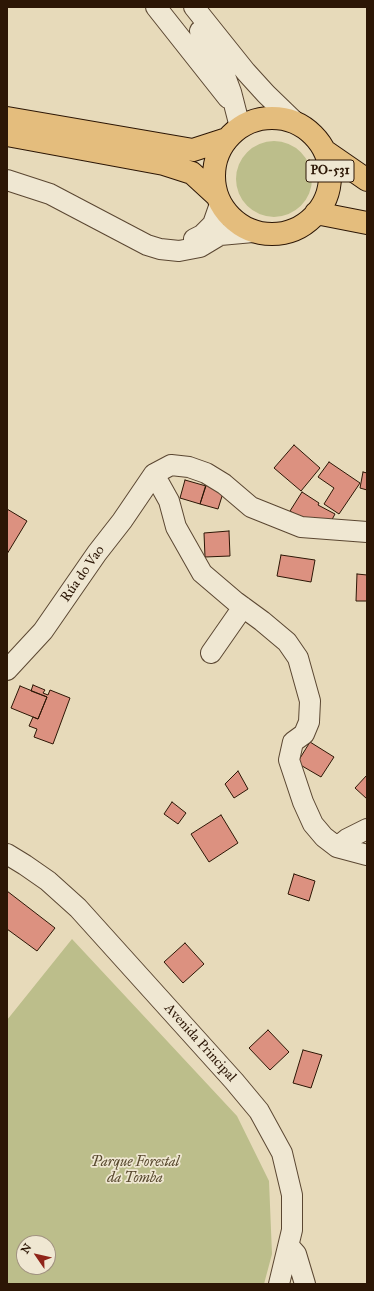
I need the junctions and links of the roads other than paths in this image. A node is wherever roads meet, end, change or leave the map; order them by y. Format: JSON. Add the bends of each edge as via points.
{"nodes":[{"id":1,"x":156,"y":7,"type":"edge"},
{"id":2,"x":186,"y":7,"type":"edge"},
{"id":3,"x":194,"y":7,"type":"edge"},
{"id":4,"x":7,"y":118,"type":"edge"},
{"id":5,"x":296,"y":123,"type":"junction"},
{"id":6,"x":234,"y":124,"type":"junction"},
{"id":7,"x":7,"y":135,"type":"edge"},
{"id":8,"x":325,"y":151,"type":"junction"},
{"id":9,"x":7,"y":180,"type":"edge"},
{"id":10,"x":367,"y":180,"type":"edge"},
{"id":11,"x":219,"y":200,"type":"junction"},
{"id":12,"x":316,"y":213,"type":"junction"},
{"id":13,"x":367,"y":223,"type":"edge"},
{"id":14,"x":254,"y":232,"type":"junction"},
{"id":15,"x":168,"y":250,"type":"junction"},
{"id":16,"x":154,"y":474,"type":"junction"},
{"id":17,"x":367,"y":532,"type":"edge"},
{"id":18,"x":243,"y":607,"type":"junction"},
{"id":19,"x":211,"y":653,"type":"dead end"},
{"id":20,"x":7,"y":670,"type":"edge"},
{"id":21,"x":367,"y":829,"type":"edge"},
{"id":22,"x":337,"y":847,"type":"junction"},
{"id":23,"x":7,"y":854,"type":"edge"},
{"id":24,"x":367,"y":855,"type":"edge"},
{"id":25,"x":289,"y":1246,"type":"junction"},
{"id":26,"x":279,"y":1284,"type":"edge"},
{"id":27,"x":304,"y":1284,"type":"edge"}],
"edges":[{"from":1,"to":6,"type":"street"},
{"from":2,"to":6,"type":"street","via":[[222,68]]},
{"from":3,"to":5,"type":"street","via":[[246,72]]},
{"from":4,"to":6,"type":"main road","number":"PO-531","via":[[194,150]]},
{"from":5,"to":6,"type":"main road","number":"PO-531","via":[[277,118]]},
{"from":5,"to":8,"type":"main road","number":"PO-531","via":[[308,130]]},
{"from":6,"to":11,"type":"main road","via":[[214,166],[214,181]]},
{"from":7,"to":11,"type":"main road","number":"PO-531","via":[[164,164],[192,173]]},
{"from":8,"to":10,"type":"main road","number":"PO-531"},
{"from":8,"to":12,"type":"main road","number":"PO-531","via":[[330,166],[330,183],[325,199]]},
{"from":9,"to":15,"type":"street","via":[[50,194],[147,245]]},
{"from":11,"to":14,"type":"main road","number":"PO-531","via":[[229,216],[240,226]]},
{"from":11,"to":15,"type":"street","via":[[213,224],[202,235]]},
{"from":12,"to":13,"type":"main road"},
{"from":12,"to":14,"type":"main road","number":"PO-531","via":[[304,225],[288,232]]},
{"from":14,"to":15,"type":"street","via":[[220,235],[200,247],[180,251]]},
{"from":16,"to":17,"type":"street","via":[[171,465],[189,467],[206,473],[224,484],[251,507],[301,527]]},
{"from":16,"to":18,"type":"street","via":[[170,500],[176,527],[202,573]]},
{"from":16,"to":20,"type":"street","name":"Rúa do Vao","via":[[43,631]]},
{"from":18,"to":19,"type":"street"},
{"from":18,"to":22,"type":"street","via":[[287,642],[298,658],[310,701],[309,722],[304,734],[293,742],[289,760],[313,824]]},
{"from":21,"to":22,"type":"street"},
{"from":22,"to":24,"type":"street"},
{"from":23,"to":25,"type":"street","name":"Avenida Principal","via":[[48,881],[78,908],[259,1111],[282,1153],[292,1195],[292,1230]]},
{"from":25,"to":26,"type":"street","name":"Avenida Principal"},
{"from":25,"to":27,"type":"street","via":[[296,1254]]}]}
